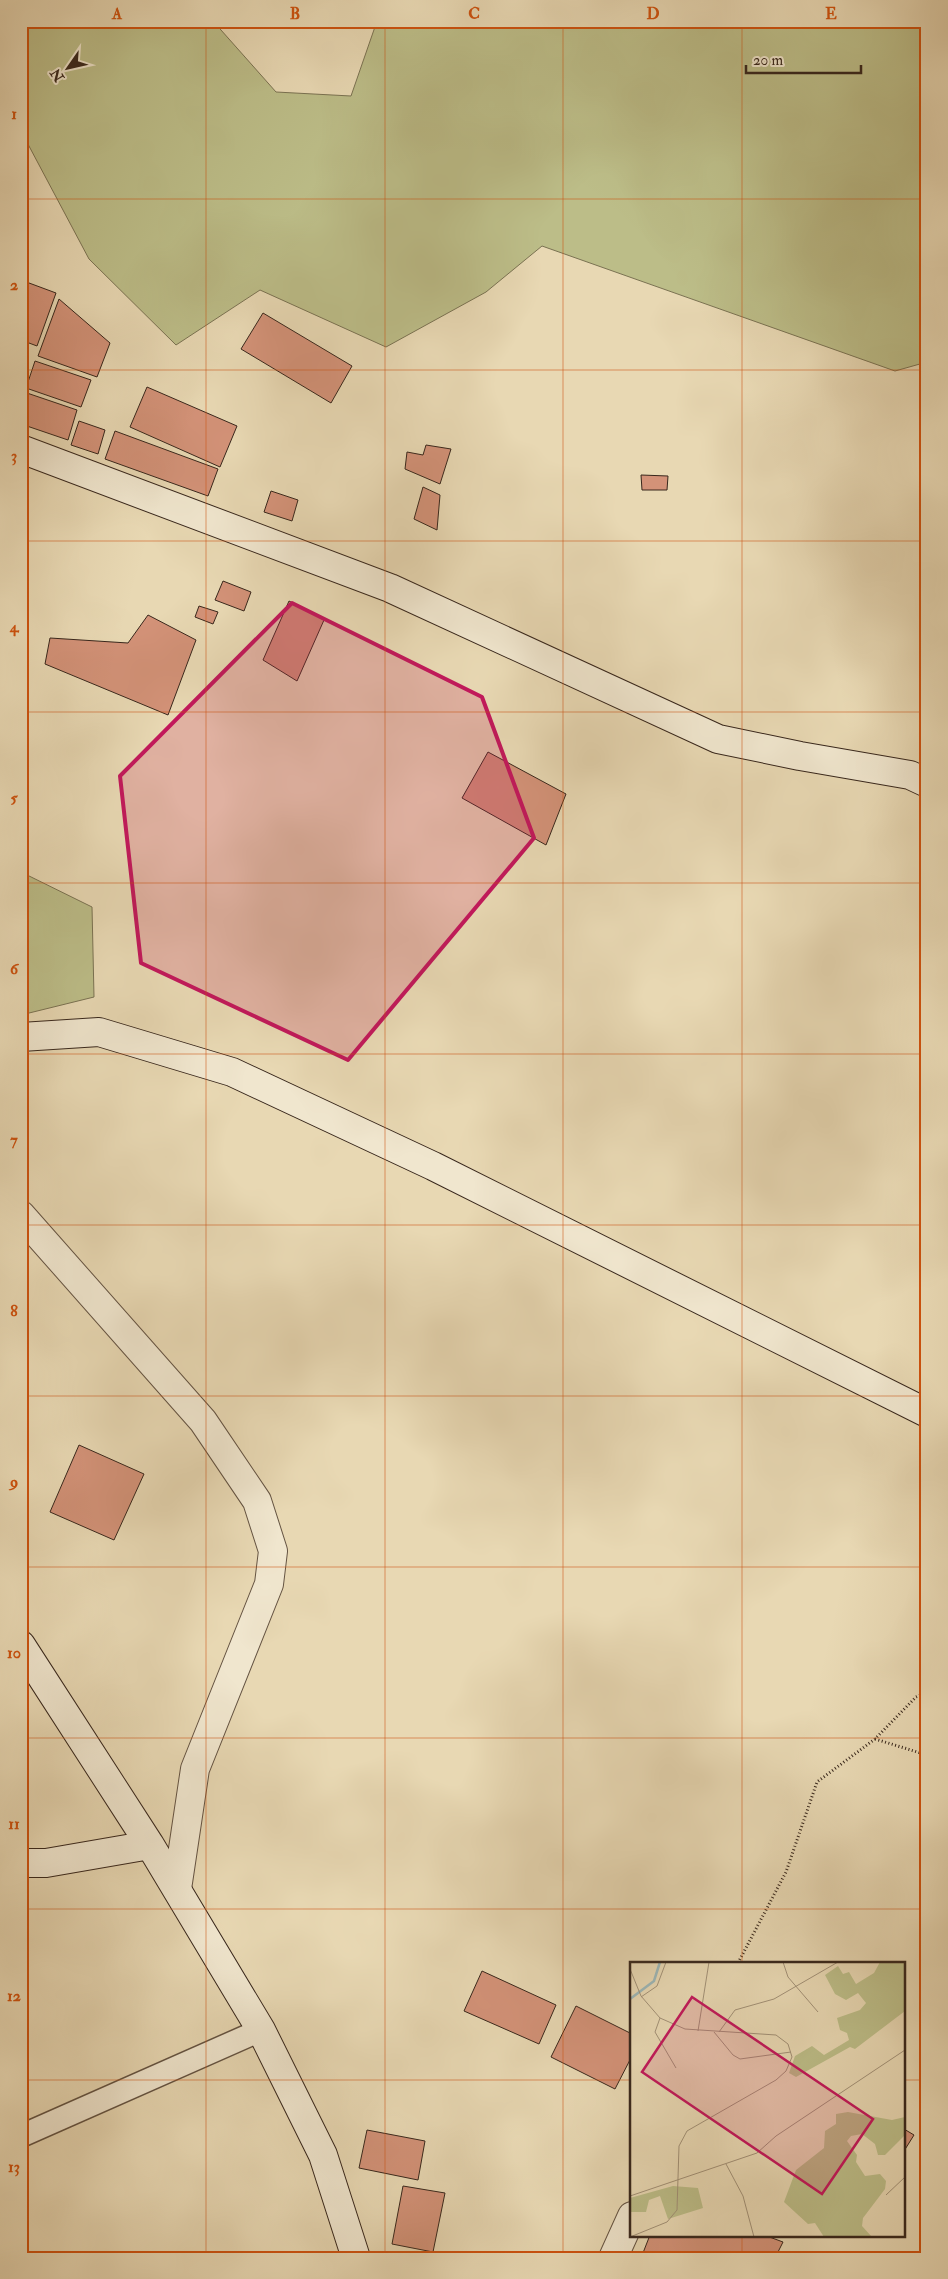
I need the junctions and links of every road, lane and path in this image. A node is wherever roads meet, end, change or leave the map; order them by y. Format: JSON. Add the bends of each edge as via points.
{"nodes":[{"id":1,"x":21,"y":449,"type":"edge"},
{"id":2,"x":927,"y":783,"type":"edge"},
{"id":3,"x":21,"y":1037,"type":"edge"},
{"id":4,"x":21,"y":1215,"type":"edge"},
{"id":5,"x":927,"y":1413,"type":"edge"},
{"id":6,"x":21,"y":1645,"type":"edge"},
{"id":7,"x":927,"y":1692,"type":"edge"},
{"id":8,"x":874,"y":1739,"type":"junction"},
{"id":9,"x":927,"y":1755,"type":"edge"},
{"id":10,"x":150,"y":1845,"type":"junction"},
{"id":11,"x":21,"y":1863,"type":"edge"},
{"id":12,"x":176,"y":1889,"type":"junction"},
{"id":13,"x":739,"y":1962,"type":"edge"},
{"id":14,"x":261,"y":2030,"type":"junction"},
{"id":15,"x":21,"y":2136,"type":"edge"},
{"id":16,"x":630,"y":2220,"type":"edge"},
{"id":17,"x":356,"y":2258,"type":"edge"},
{"id":18,"x":613,"y":2258,"type":"edge"}],
"edges":[{"from":1,"to":2,"type":"street","via":[[390,588],[718,739],[910,774]]},
{"from":3,"to":5,"type":"street","via":[[99,1032],[232,1072],[433,1166]]},
{"from":4,"to":12,"type":"street","via":[[203,1421],[257,1501],[273,1551],[269,1584],[195,1769]]},
{"from":6,"to":10,"type":"street"},
{"from":7,"to":8,"type":"path","via":[[916,1697]]},
{"from":8,"to":9,"type":"path"},
{"from":8,"to":13,"type":"path","via":[[817,1782],[786,1872]]},
{"from":10,"to":11,"type":"street","via":[[46,1863]]},
{"from":10,"to":12,"type":"street"},
{"from":12,"to":14,"type":"street"},
{"from":14,"to":15,"type":"lane"},
{"from":14,"to":17,"type":"street","via":[[323,2155]]},
{"from":16,"to":18,"type":"street"}]}
